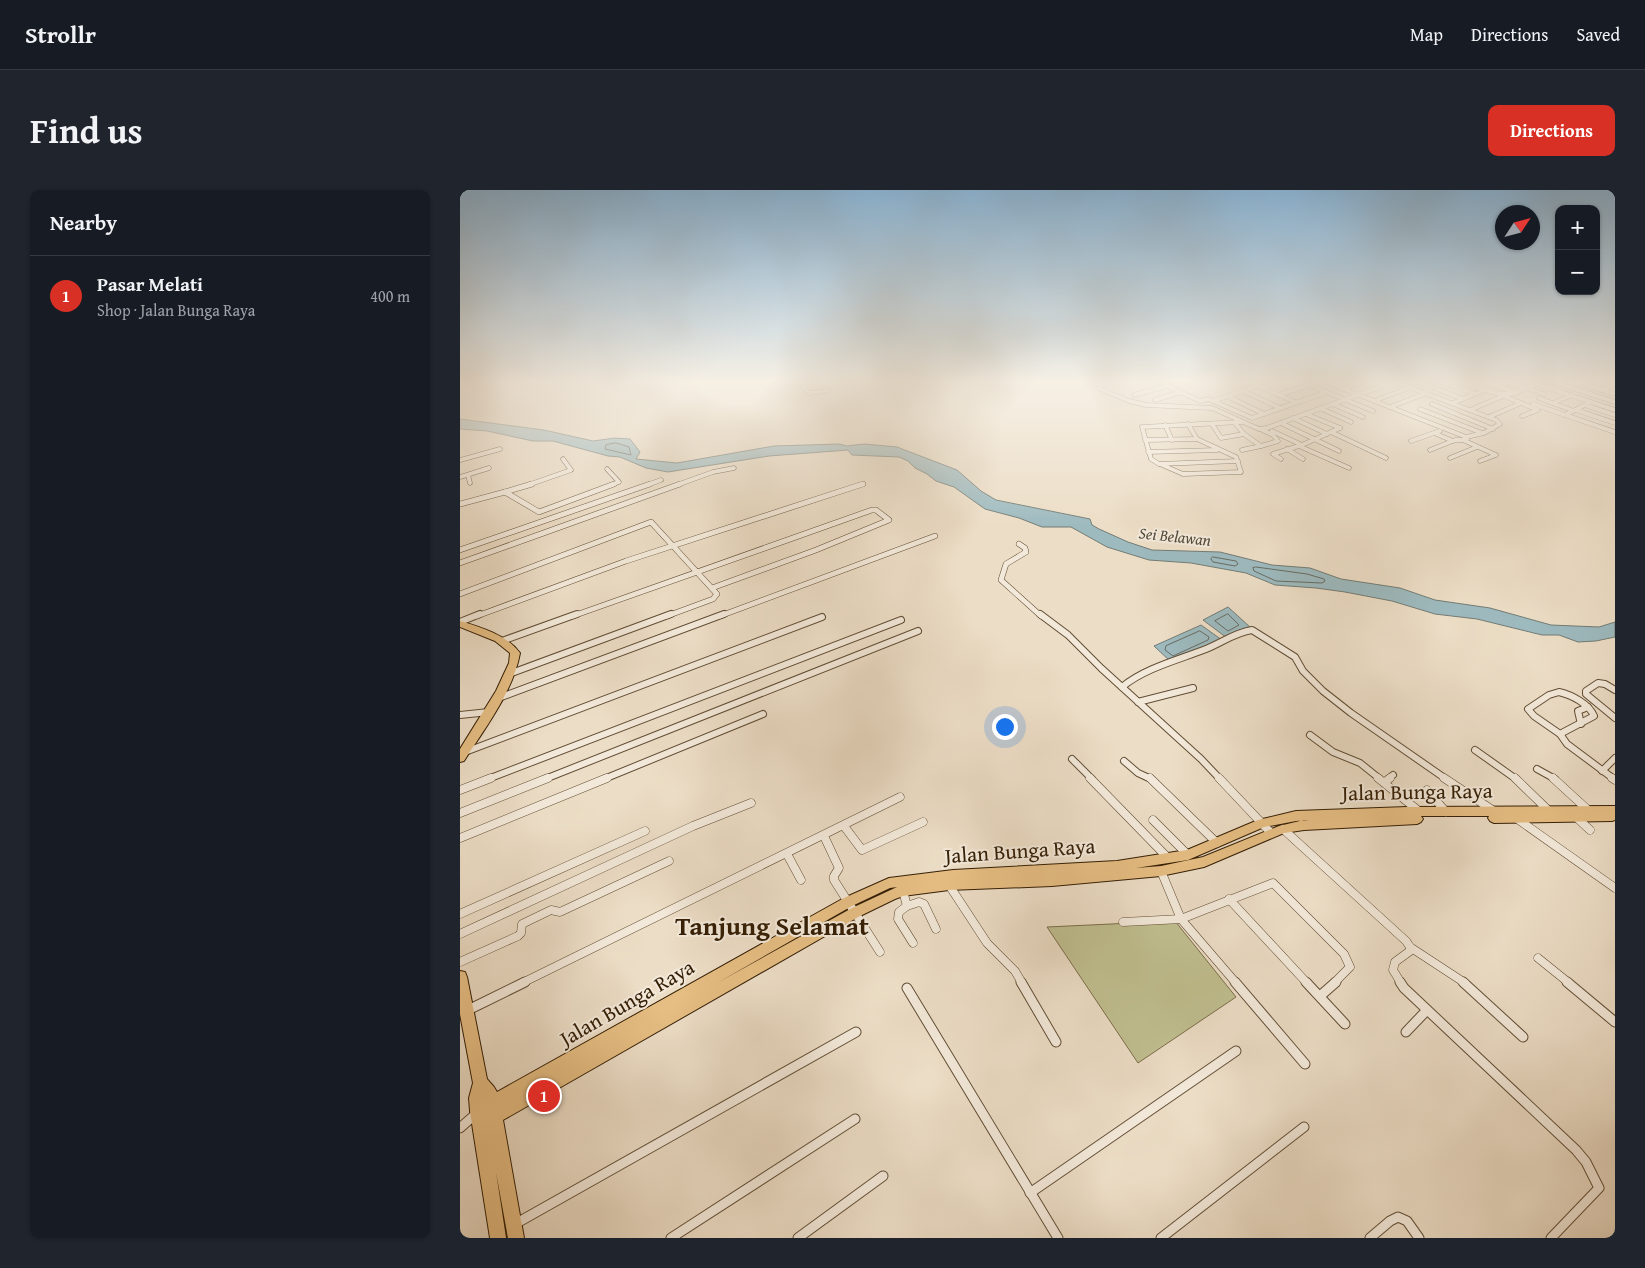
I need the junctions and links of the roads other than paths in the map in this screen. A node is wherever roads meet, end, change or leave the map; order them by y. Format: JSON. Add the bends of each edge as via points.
{"nodes":[{"id":1,"x":1142,"y":429,"type":"edge"},
{"id":2,"x":1167,"y":429,"type":"edge"},
{"id":3,"x":1191,"y":429,"type":"edge"},
{"id":4,"x":1215,"y":429,"type":"edge"},
{"id":5,"x":1239,"y":429,"type":"edge"},
{"id":6,"x":1260,"y":429,"type":"edge"},
{"id":7,"x":1269,"y":429,"type":"edge"},
{"id":8,"x":1291,"y":429,"type":"edge"},
{"id":9,"x":1319,"y":429,"type":"edge"},
{"id":10,"x":1338,"y":429,"type":"edge"},
{"id":11,"x":1444,"y":429,"type":"edge"},
{"id":12,"x":1469,"y":429,"type":"edge"},
{"id":13,"x":1493,"y":429,"type":"edge"},
{"id":14,"x":1607,"y":429,"type":"edge"},
{"id":15,"x":1610,"y":430,"type":"joint"},
{"id":16,"x":1440,"y":431,"type":"dead end"},
{"id":17,"x":1615,"y":432,"type":"edge"},
{"id":18,"x":1329,"y":433,"type":"junction"},
{"id":19,"x":1434,"y":433,"type":"junction"},
{"id":20,"x":1244,"y":434,"type":"junction"},
{"id":21,"x":1482,"y":434,"type":"junction"},
{"id":22,"x":1355,"y":437,"type":"dead end"},
{"id":23,"x":1471,"y":437,"type":"junction"},
{"id":24,"x":1197,"y":439,"type":"junction"},
{"id":25,"x":1145,"y":440,"type":"junction"},
{"id":26,"x":1172,"y":440,"type":"junction"},
{"id":27,"x":1315,"y":440,"type":"junction"},
{"id":28,"x":1348,"y":440,"type":"junction"},
{"id":29,"x":1462,"y":440,"type":"junction"},
{"id":30,"x":1410,"y":441,"type":"dead end"},
{"id":31,"x":1453,"y":441,"type":"junction"},
{"id":32,"x":1261,"y":446,"type":"junction"},
{"id":33,"x":1300,"y":446,"type":"junction"},
{"id":34,"x":1477,"y":447,"type":"junction"},
{"id":35,"x":500,"y":449,"type":"dead end"},
{"id":36,"x":1287,"y":449,"type":"junction"},
{"id":37,"x":1218,"y":450,"type":"junction"},
{"id":38,"x":1242,"y":450,"type":"dead end"},
{"id":39,"x":1430,"y":450,"type":"dead end"},
{"id":40,"x":1339,"y":451,"type":"dead end"},
{"id":41,"x":1148,"y":452,"type":"junction"},
{"id":42,"x":1386,"y":458,"type":"dead end"},
{"id":43,"x":1450,"y":458,"type":"dead end"},
{"id":44,"x":1281,"y":459,"type":"dead end"},
{"id":45,"x":1303,"y":459,"type":"dead end"},
{"id":46,"x":460,"y":460,"type":"edge"},
{"id":47,"x":563,"y":460,"type":"dead end"},
{"id":48,"x":1238,"y":461,"type":"junction"},
{"id":49,"x":1480,"y":461,"type":"dead end"},
{"id":50,"x":1159,"y":464,"type":"junction"},
{"id":51,"x":489,"y":468,"type":"dead end"},
{"id":52,"x":734,"y":468,"type":"dead end"},
{"id":53,"x":1349,"y":468,"type":"dead end"},
{"id":54,"x":607,"y":470,"type":"dead end"},
{"id":55,"x":468,"y":475,"type":"junction"},
{"id":56,"x":460,"y":477,"type":"edge"},
{"id":57,"x":661,"y":480,"type":"dead end"},
{"id":58,"x":470,"y":483,"type":"dead end"},
{"id":59,"x":862,"y":484,"type":"dead end"},
{"id":60,"x":505,"y":492,"type":"junction"},
{"id":61,"x":460,"y":504,"type":"edge"},
{"id":62,"x":935,"y":536,"type":"dead end"},
{"id":63,"x":1019,"y":544,"type":"dead end"},
{"id":64,"x":673,"y":545,"type":"junction"},
{"id":65,"x":460,"y":550,"type":"edge"},
{"id":66,"x":460,"y":563,"type":"edge"},
{"id":67,"x":697,"y":571,"type":"junction"},
{"id":68,"x":712,"y":588,"type":"junction"},
{"id":69,"x":460,"y":594,"type":"edge"},
{"id":70,"x":822,"y":617,"type":"dead end"},
{"id":71,"x":901,"y":620,"type":"dead end"},
{"id":72,"x":461,"y":625,"type":"edge"},
{"id":73,"x":918,"y":631,"type":"dead end"},
{"id":74,"x":502,"y":641,"type":"junction"},
{"id":75,"x":508,"y":674,"type":"junction"},
{"id":76,"x":1122,"y":687,"type":"junction"},
{"id":77,"x":1193,"y":688,"type":"dead end"},
{"id":78,"x":1615,"y":690,"type":"edge"},
{"id":79,"x":495,"y":700,"type":"junction"},
{"id":80,"x":1138,"y":702,"type":"junction"},
{"id":81,"x":1588,"y":707,"type":"junction"},
{"id":82,"x":489,"y":712,"type":"junction"},
{"id":83,"x":763,"y":714,"type":"dead end"},
{"id":84,"x":460,"y":715,"type":"edge"},
{"id":85,"x":1615,"y":718,"type":"edge"},
{"id":86,"x":1582,"y":724,"type":"junction"},
{"id":87,"x":1560,"y":734,"type":"junction"},
{"id":88,"x":1310,"y":735,"type":"dead end"},
{"id":89,"x":1475,"y":750,"type":"dead end"},
{"id":90,"x":462,"y":755,"type":"edge"},
{"id":91,"x":1615,"y":758,"type":"edge"},
{"id":92,"x":1072,"y":759,"type":"dead end"},
{"id":93,"x":1124,"y":761,"type":"dead end"},
{"id":94,"x":1538,"y":769,"type":"dead end"},
{"id":95,"x":1602,"y":771,"type":"junction"},
{"id":96,"x":1393,"y":775,"type":"dead end"},
{"id":97,"x":1615,"y":780,"type":"edge"},
{"id":98,"x":1386,"y":782,"type":"junction"},
{"id":99,"x":460,"y":790,"type":"edge"},
{"id":100,"x":1427,"y":790,"type":"dead end"},
{"id":101,"x":900,"y":797,"type":"dead end"},
{"id":102,"x":751,"y":803,"type":"dead end"},
{"id":103,"x":1588,"y":810,"type":"junction"},
{"id":104,"x":1615,"y":810,"type":"edge"},
{"id":105,"x":1549,"y":811,"type":"junction"},
{"id":106,"x":1420,"y":812,"type":"junction"},
{"id":107,"x":1446,"y":812,"type":"junction"},
{"id":108,"x":1495,"y":812,"type":"junction"},
{"id":109,"x":460,"y":813,"type":"edge"},
{"id":110,"x":1512,"y":815,"type":"junction"},
{"id":111,"x":1615,"y":816,"type":"edge"},
{"id":112,"x":1576,"y":817,"type":"junction"},
{"id":113,"x":1153,"y":820,"type":"dead end"},
{"id":114,"x":922,"y":822,"type":"dead end"},
{"id":115,"x":844,"y":826,"type":"junction"},
{"id":116,"x":1272,"y":828,"type":"junction"},
{"id":117,"x":1590,"y":830,"type":"dead end"},
{"id":118,"x":645,"y":831,"type":"dead end"},
{"id":119,"x":824,"y":836,"type":"junction"},
{"id":120,"x":460,"y":838,"type":"edge"},
{"id":121,"x":1218,"y":843,"type":"junction"},
{"id":122,"x":787,"y":854,"type":"junction"},
{"id":123,"x":1188,"y":855,"type":"junction"},
{"id":124,"x":1168,"y":858,"type":"junction"},
{"id":125,"x":669,"y":861,"type":"dead end"},
{"id":126,"x":1138,"y":868,"type":"junction"},
{"id":127,"x":1161,"y":871,"type":"junction"},
{"id":128,"x":801,"y":880,"type":"dead end"},
{"id":129,"x":949,"y":885,"type":"junction"},
{"id":130,"x":1615,"y":888,"type":"edge"},
{"id":131,"x":903,"y":891,"type":"junction"},
{"id":132,"x":1229,"y":899,"type":"junction"},
{"id":133,"x":907,"y":906,"type":"junction"},
{"id":134,"x":852,"y":907,"type":"junction"},
{"id":135,"x":460,"y":914,"type":"edge"},
{"id":136,"x":1181,"y":919,"type":"junction"},
{"id":137,"x":1123,"y":922,"type":"dead end"},
{"id":138,"x":936,"y":929,"type":"dead end"},
{"id":139,"x":460,"y":934,"type":"edge"},
{"id":140,"x":913,"y":943,"type":"dead end"},
{"id":141,"x":1410,"y":947,"type":"junction"},
{"id":142,"x":880,"y":952,"type":"dead end"},
{"id":143,"x":1538,"y":958,"type":"dead end"},
{"id":144,"x":460,"y":962,"type":"edge"},
{"id":145,"x":460,"y":984,"type":"edge"},
{"id":146,"x":907,"y":988,"type":"dead end"},
{"id":147,"x":1320,"y":996,"type":"junction"},
{"id":148,"x":1427,"y":1010,"type":"junction"},
{"id":149,"x":465,"y":1011,"type":"junction"},
{"id":150,"x":1615,"y":1022,"type":"edge"},
{"id":151,"x":1344,"y":1024,"type":"dead end"},
{"id":152,"x":856,"y":1032,"type":"dead end"},
{"id":153,"x":1406,"y":1032,"type":"dead end"},
{"id":154,"x":1523,"y":1037,"type":"dead end"},
{"id":155,"x":1056,"y":1042,"type":"dead end"},
{"id":156,"x":1236,"y":1051,"type":"dead end"},
{"id":157,"x":1305,"y":1064,"type":"dead end"},
{"id":158,"x":486,"y":1114,"type":"junction"},
{"id":159,"x":855,"y":1119,"type":"dead end"},
{"id":160,"x":1304,"y":1128,"type":"dead end"},
{"id":161,"x":883,"y":1176,"type":"dead end"},
{"id":162,"x":1030,"y":1193,"type":"junction"},
{"id":163,"x":515,"y":1231,"type":"edge"},
{"id":164,"x":498,"y":1238,"type":"edge"},
{"id":165,"x":672,"y":1238,"type":"edge"},
{"id":166,"x":798,"y":1238,"type":"edge"},
{"id":167,"x":1058,"y":1238,"type":"edge"},
{"id":168,"x":1161,"y":1238,"type":"edge"},
{"id":169,"x":1370,"y":1238,"type":"edge"},
{"id":170,"x":1419,"y":1238,"type":"edge"},
{"id":171,"x":1551,"y":1238,"type":"edge"}],
"edges":[{"from":1,"to":25,"type":"street"},
{"from":2,"to":26,"type":"street"},
{"from":3,"to":24,"type":"street"},
{"from":4,"to":20,"type":"street","via":[[1221,438]]},
{"from":5,"to":20,"type":"street"},
{"from":6,"to":32,"type":"street","via":[[1278,440]]},
{"from":7,"to":33,"type":"street"},
{"from":8,"to":27,"type":"street"},
{"from":9,"to":18,"type":"street"},
{"from":10,"to":18,"type":"street"},
{"from":11,"to":23,"type":"street"},
{"from":12,"to":21,"type":"street"},
{"from":13,"to":21,"type":"street"},
{"from":14,"to":15,"type":"street"},
{"from":15,"to":17,"type":"street"},
{"from":16,"to":19,"type":"street"},
{"from":18,"to":27,"type":"street"},
{"from":18,"to":28,"type":"street"},
{"from":19,"to":30,"type":"street"},
{"from":19,"to":31,"type":"street"},
{"from":20,"to":32,"type":"street"},
{"from":21,"to":23,"type":"street"},
{"from":22,"to":28,"type":"street"},
{"from":23,"to":29,"type":"street"},
{"from":24,"to":26,"type":"street"},
{"from":24,"to":37,"type":"street"},
{"from":25,"to":26,"type":"street"},
{"from":25,"to":41,"type":"street"},
{"from":27,"to":33,"type":"street"},
{"from":27,"to":40,"type":"street"},
{"from":28,"to":42,"type":"street"},
{"from":29,"to":31,"type":"street"},
{"from":29,"to":34,"type":"street"},
{"from":31,"to":39,"type":"street"},
{"from":32,"to":38,"type":"street"},
{"from":33,"to":36,"type":"street"},
{"from":33,"to":53,"type":"street"},
{"from":34,"to":43,"type":"street"},
{"from":34,"to":49,"type":"street","via":[[1496,455]]},
{"from":35,"to":46,"type":"street"},
{"from":36,"to":44,"type":"street","via":[[1273,454]]},
{"from":36,"to":45,"type":"street"},
{"from":37,"to":41,"type":"street"},
{"from":37,"to":48,"type":"street"},
{"from":41,"to":50,"type":"street","via":[[1151,459]]},
{"from":47,"to":60,"type":"street","via":[[571,470]]},
{"from":48,"to":50,"type":"street"},
{"from":48,"to":50,"type":"street","via":[[1240,473],[1194,475],[1179,473]]},
{"from":51,"to":55,"type":"street"},
{"from":52,"to":66,"type":"street","via":[[714,472]]},
{"from":54,"to":60,"type":"street","via":[[619,482],[539,512]]},
{"from":55,"to":56,"type":"street"},
{"from":55,"to":58,"type":"street"},
{"from":57,"to":65,"type":"street"},
{"from":59,"to":64,"type":"street"},
{"from":60,"to":61,"type":"street"},
{"from":62,"to":79,"type":"street"},
{"from":63,"to":76,"type":"street","via":[[1026,552],[1006,564],[1001,580],[1068,635]]},
{"from":64,"to":67,"type":"street"},
{"from":64,"to":69,"type":"street","via":[[651,522]]},
{"from":64,"to":72,"type":"street"},
{"from":67,"to":68,"type":"street"},
{"from":67,"to":68,"type":"street","via":[[872,510],[890,520]]},
{"from":67,"to":74,"type":"street"},
{"from":68,"to":75,"type":"street","via":[[717,594],[713,600]]},
{"from":70,"to":90,"type":"street"},
{"from":71,"to":99,"type":"street"},
{"from":72,"to":74,"type":"main road"},
{"from":73,"to":109,"type":"street"},
{"from":74,"to":75,"type":"main road","via":[[515,653]]},
{"from":75,"to":79,"type":"main road"},
{"from":76,"to":80,"type":"street"},
{"from":76,"to":108,"type":"street","via":[[1134,677],[1252,630],[1295,657],[1297,665],[1313,682],[1370,728]]},
{"from":77,"to":80,"type":"street"},
{"from":78,"to":85,"type":"street","via":[[1598,683],[1586,691]]},
{"from":79,"to":82,"type":"main road"},
{"from":80,"to":116,"type":"street"},
{"from":81,"to":86,"type":"street","via":[[1578,711]]},
{"from":81,"to":86,"type":"street","via":[[1594,716]]},
{"from":81,"to":87,"type":"street","via":[[1560,691],[1529,707],[1534,716]]},
{"from":82,"to":84,"type":"street"},
{"from":82,"to":90,"type":"main road"},
{"from":83,"to":120,"type":"street"},
{"from":86,"to":87,"type":"street"},
{"from":87,"to":95,"type":"street","via":[[1567,744]]},
{"from":88,"to":98,"type":"street","via":[[1347,760],[1360,762]]},
{"from":89,"to":105,"type":"street","via":[[1510,773]]},
{"from":91,"to":95,"type":"street"},
{"from":92,"to":124,"type":"street"},
{"from":93,"to":121,"type":"street","via":[[1138,773],[1150,777]]},
{"from":94,"to":103,"type":"street","via":[[1555,779]]},
{"from":95,"to":97,"type":"street"},
{"from":96,"to":98,"type":"street"},
{"from":98,"to":106,"type":"street"},
{"from":100,"to":107,"type":"street"},
{"from":101,"to":115,"type":"street"},
{"from":102,"to":139,"type":"street","via":[[693,826]]},
{"from":103,"to":104,"type":"main road","name":"Jalan Bunga Raya"},
{"from":103,"to":105,"type":"main road","name":"Jalan Bunga Raya"},
{"from":105,"to":110,"type":"main road","name":"Jalan Bunga Raya"},
{"from":106,"to":107,"type":"main road","name":"Jalan Bunga Raya"},
{"from":106,"to":116,"type":"main road","name":"Jalan Bunga Raya","via":[[1307,816]]},
{"from":107,"to":108,"type":"main road","name":"Jalan Bunga Raya"},
{"from":108,"to":110,"type":"main road","name":"Jalan Bunga Raya"},
{"from":110,"to":112,"type":"main road","name":"Jalan Bunga Raya"},
{"from":110,"to":116,"type":"main road","name":"Jalan Bunga Raya"},
{"from":110,"to":130,"type":"street"},
{"from":111,"to":112,"type":"main road","name":"Jalan Bunga Raya"},
{"from":112,"to":117,"type":"street"},
{"from":113,"to":123,"type":"street"},
{"from":114,"to":115,"type":"street","via":[[862,850]]},
{"from":115,"to":119,"type":"street"},
{"from":116,"to":121,"type":"main road","name":"Jalan Bunga Raya"},
{"from":116,"to":127,"type":"main road","name":"Jalan Bunga Raya","via":[[1204,862]]},
{"from":116,"to":141,"type":"street"},
{"from":118,"to":135,"type":"street"},
{"from":119,"to":122,"type":"street"},
{"from":119,"to":134,"type":"street","via":[[839,868],[834,880]]},
{"from":121,"to":123,"type":"main road","name":"Jalan Bunga Raya"},
{"from":122,"to":128,"type":"street"},
{"from":122,"to":149,"type":"street"},
{"from":123,"to":124,"type":"main road","name":"Jalan Bunga Raya"},
{"from":124,"to":126,"type":"main road","name":"Jalan Bunga Raya"},
{"from":125,"to":144,"type":"street","via":[[560,912],[551,910],[522,924],[518,936]]},
{"from":126,"to":127,"type":"main road","name":"Jalan Bunga Raya"},
{"from":126,"to":129,"type":"main road","name":"Jalan Bunga Raya","via":[[1052,881]]},
{"from":126,"to":134,"type":"main road","name":"Jalan Bunga Raya","via":[[1117,866],[953,875],[889,883]]},
{"from":127,"to":136,"type":"street"},
{"from":129,"to":131,"type":"main road","name":"Jalan Bunga Raya"},
{"from":129,"to":155,"type":"street","via":[[987,943],[1015,970]]},
{"from":131,"to":133,"type":"street"},
{"from":131,"to":134,"type":"main road","name":"Jalan Bunga Raya"},
{"from":132,"to":136,"type":"street"},
{"from":132,"to":147,"type":"street"},
{"from":132,"to":147,"type":"street","via":[[1273,883],[1344,954],[1350,967]]},
{"from":133,"to":138,"type":"street","via":[[922,902]]},
{"from":133,"to":140,"type":"street","via":[[899,912],[898,919]]},
{"from":134,"to":142,"type":"street"},
{"from":134,"to":158,"type":"main road","name":"Jalan Bunga Raya"},
{"from":136,"to":137,"type":"street"},
{"from":136,"to":157,"type":"street"},
{"from":141,"to":148,"type":"street","via":[[1395,962],[1393,970],[1404,988]]},
{"from":141,"to":154,"type":"street","via":[[1461,980]]},
{"from":143,"to":150,"type":"street"},
{"from":145,"to":149,"type":"main road"},
{"from":146,"to":162,"type":"street"},
{"from":147,"to":151,"type":"street"},
{"from":148,"to":153,"type":"street"},
{"from":148,"to":171,"type":"street","via":[[1576,1150],[1596,1180],[1599,1188]]},
{"from":149,"to":158,"type":"main road","via":[[480,1083],[477,1098]]},
{"from":152,"to":163,"type":"street"},
{"from":156,"to":162,"type":"street"},
{"from":158,"to":163,"type":"main road"},
{"from":158,"to":164,"type":"main road"},
{"from":159,"to":165,"type":"street"},
{"from":160,"to":168,"type":"street"},
{"from":161,"to":166,"type":"street"},
{"from":162,"to":167,"type":"street"},
{"from":169,"to":170,"type":"street","via":[[1398,1217],[1407,1221]]}]}
